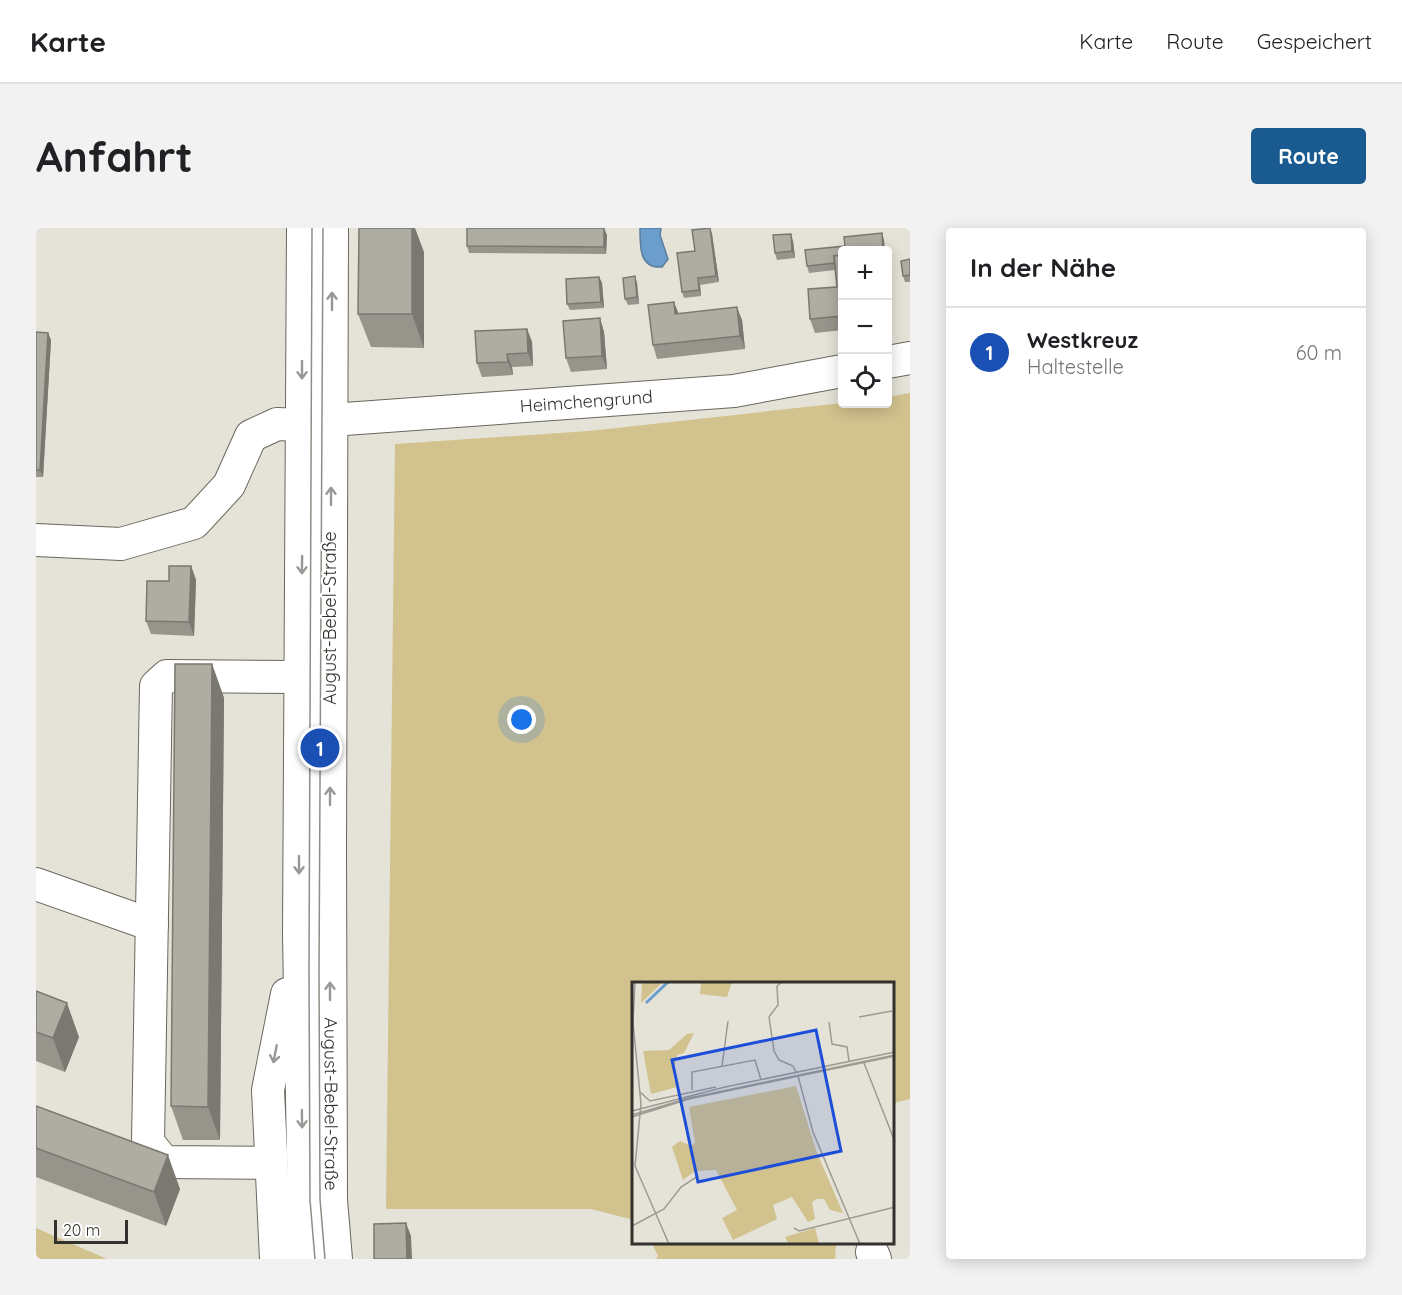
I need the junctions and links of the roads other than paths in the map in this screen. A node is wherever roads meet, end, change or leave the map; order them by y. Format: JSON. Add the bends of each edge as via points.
{"nodes":[{"id":1,"x":303,"y":228,"type":"edge"},
{"id":2,"x":332,"y":228,"type":"edge"},
{"id":3,"x":910,"y":358,"type":"edge"},
{"id":4,"x":892,"y":361,"type":"edge"},
{"id":5,"x":838,"y":372,"type":"edge"},
{"id":6,"x":317,"y":423,"type":"junction"},
{"id":7,"x":36,"y":540,"type":"edge"},
{"id":8,"x":300,"y":677,"type":"junction"},
{"id":9,"x":36,"y":884,"type":"edge"},
{"id":10,"x":152,"y":925,"type":"junction"},
{"id":11,"x":299,"y":935,"type":"junction"},
{"id":12,"x":271,"y":1163,"type":"junction"},
{"id":13,"x":276,"y":1259,"type":"edge"},
{"id":14,"x":307,"y":1259,"type":"edge"},
{"id":15,"x":336,"y":1259,"type":"edge"}],
"edges":[{"from":1,"to":6,"type":"street","name":"August-Bebel-Straße","one_way":true},
{"from":6,"to":2,"type":"street","name":"August-Bebel-Straße","one_way":true},
{"from":3,"to":4,"type":"street"},
{"from":5,"to":6,"type":"street","name":"Heimchengrund","via":[[734,391]]},
{"from":6,"to":7,"type":"street","name":"Heimchengrund","via":[[277,424],[251,436],[229,485],[194,523],[121,544]]},
{"from":6,"to":8,"type":"street","name":"August-Bebel-Straße","one_way":true},
{"from":15,"to":6,"type":"street","name":"August-Bebel-Straße","one_way":true,"via":[[331,1188]]},
{"from":8,"to":10,"type":"street","name":"August-Bebel-Straße","via":[[167,676],[156,686]]},
{"from":8,"to":11,"type":"street","name":"August-Bebel-Straße","one_way":true},
{"from":9,"to":10,"type":"street"},
{"from":10,"to":12,"type":"street","name":"August-Bebel-Straße","via":[[148,1142],[164,1162]]},
{"from":11,"to":12,"type":"street","one_way":true,"via":[[268,1090]]},
{"from":11,"to":14,"type":"street","name":"August-Bebel-Straße","one_way":true},
{"from":12,"to":13,"type":"street"}]}
